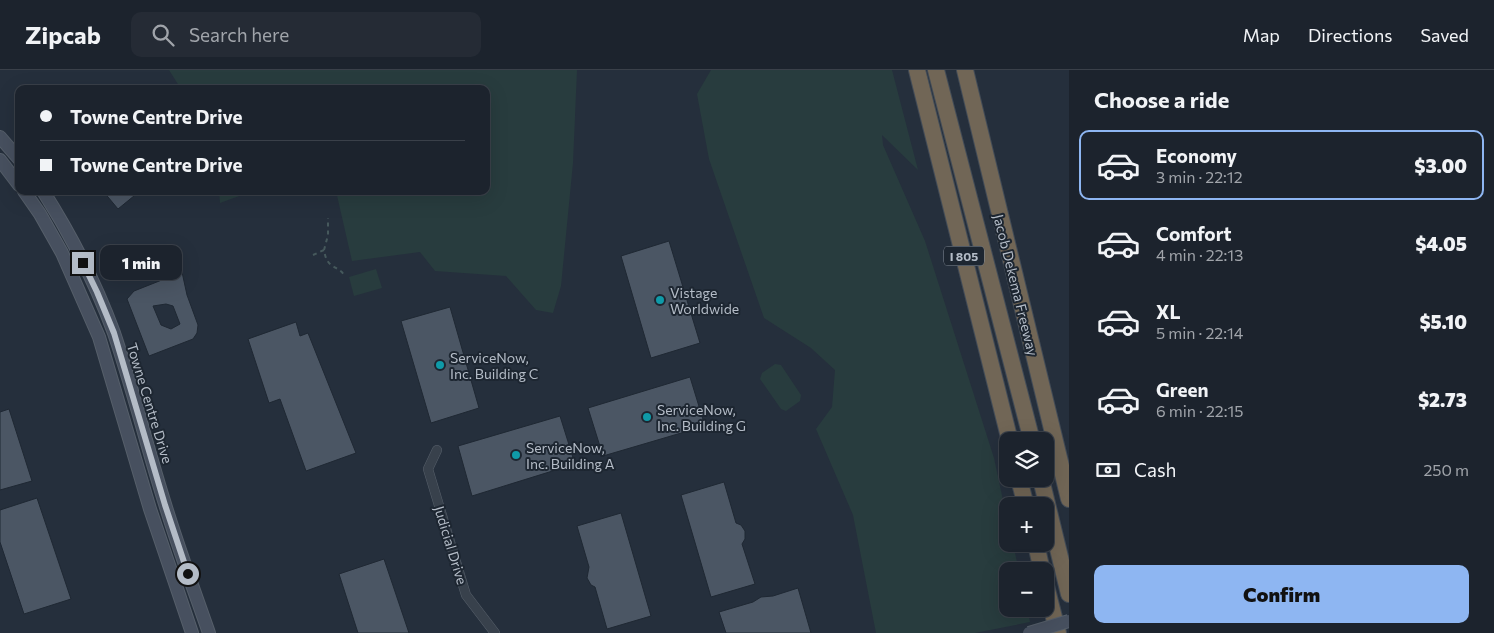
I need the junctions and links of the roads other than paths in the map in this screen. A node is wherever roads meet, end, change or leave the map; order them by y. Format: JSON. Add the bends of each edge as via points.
{"nodes":[{"id":1,"x":917,"y":70,"type":"edge"},
{"id":2,"x":936,"y":70,"type":"edge"},
{"id":3,"x":943,"y":70,"type":"edge"},
{"id":4,"x":965,"y":71,"type":"edge"},
{"id":5,"x":0,"y":137,"type":"edge"},
{"id":6,"x":15,"y":154,"type":"edge"},
{"id":7,"x":0,"y":160,"type":"edge"},
{"id":8,"x":15,"y":180,"type":"edge"},
{"id":9,"x":27,"y":195,"type":"edge"},
{"id":10,"x":46,"y":195,"type":"edge"},
{"id":11,"x":1008,"y":432,"type":"edge"},
{"id":12,"x":1030,"y":432,"type":"edge"},
{"id":13,"x":1036,"y":432,"type":"edge"},
{"id":14,"x":437,"y":450,"type":"dead end"},
{"id":15,"x":1043,"y":487,"type":"edge"},
{"id":16,"x":1049,"y":487,"type":"edge"},
{"id":17,"x":1069,"y":499,"type":"edge"},
{"id":18,"x":1069,"y":570,"type":"edge"},
{"id":19,"x":1069,"y":594,"type":"edge"},
{"id":20,"x":1054,"y":617,"type":"edge"},
{"id":21,"x":1069,"y":621,"type":"edge"},
{"id":22,"x":192,"y":633,"type":"edge"},
{"id":23,"x":208,"y":633,"type":"edge"},
{"id":24,"x":495,"y":633,"type":"edge"},
{"id":25,"x":1029,"y":633,"type":"edge"},
{"id":26,"x":1058,"y":633,"type":"edge"}],
"edges":[{"from":1,"to":11,"type":"highway","number":"I 805"},
{"from":2,"to":12,"type":"highway"},
{"from":3,"to":13,"type":"highway"},
{"from":4,"to":17,"type":"highway","name":"Jacob Dekema Freeway"},
{"from":5,"to":6,"type":"street"},
{"from":7,"to":8,"type":"street"},
{"from":9,"to":22,"type":"street","via":[[62,253],[99,337],[150,509]]},
{"from":10,"to":23,"type":"street","name":"Towne Centre Drive","via":[[76,249],[114,333],[165,505]]},
{"from":14,"to":24,"type":"street","name":"Judicial Drive","via":[[428,469],[466,595]]},
{"from":15,"to":19,"type":"highway"},
{"from":16,"to":18,"type":"highway"},
{"from":20,"to":26,"type":"highway"},
{"from":21,"to":25,"type":"street","bridge":true}]}
